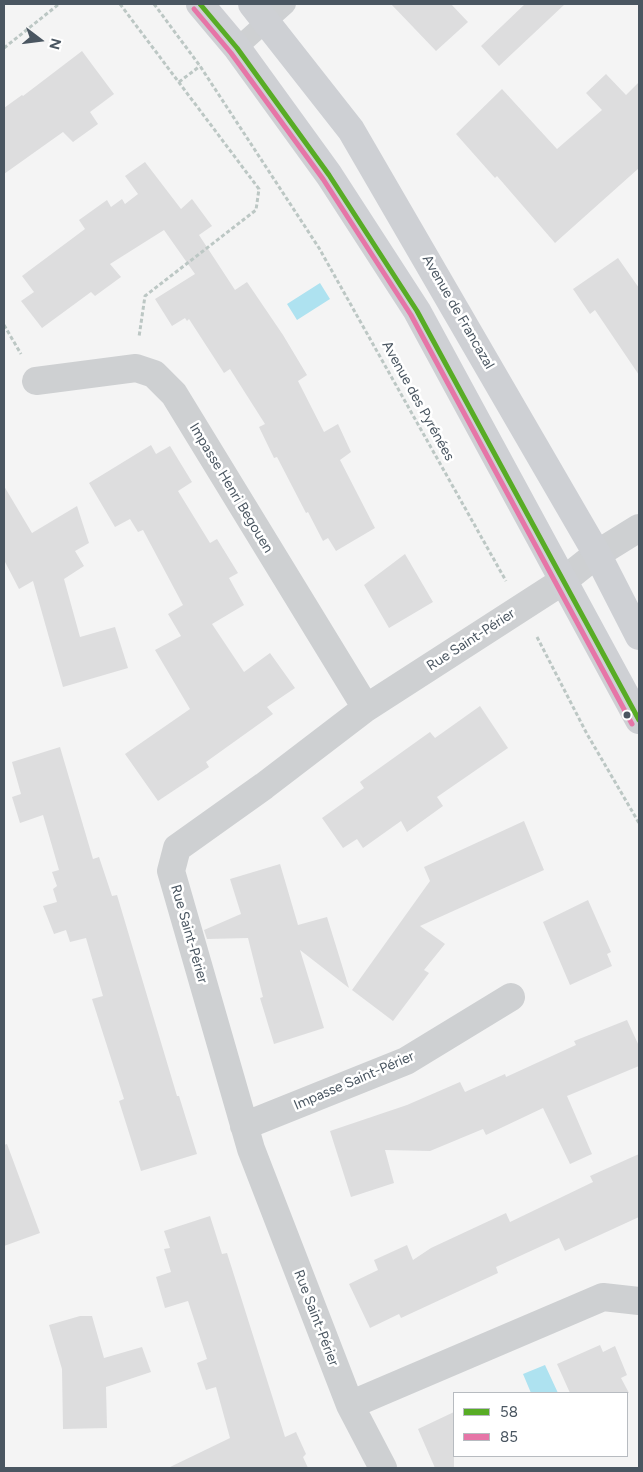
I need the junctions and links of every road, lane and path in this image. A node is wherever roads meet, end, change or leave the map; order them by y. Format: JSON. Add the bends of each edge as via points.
{"nodes":[{"id":1,"x":59,"y":4,"type":"edge"},
{"id":2,"x":120,"y":4,"type":"edge"},
{"id":3,"x":154,"y":4,"type":"edge"},
{"id":4,"x":200,"y":4,"type":"edge"},
{"id":5,"x":269,"y":10,"type":"edge"},
{"id":6,"x":4,"y":48,"type":"edge"},
{"id":7,"x":237,"y":48,"type":"junction"},
{"id":8,"x":200,"y":66,"type":"junction"},
{"id":9,"x":179,"y":82,"type":"junction"},
{"id":10,"x":136,"y":368,"type":"junction"},
{"id":11,"x":36,"y":380,"type":"dead end"},
{"id":12,"x":639,"y":528,"type":"edge"},
{"id":13,"x":598,"y":554,"type":"junction"},
{"id":14,"x":562,"y":581,"type":"junction"},
{"id":15,"x":521,"y":607,"type":"junction"},
{"id":16,"x":639,"y":636,"type":"edge"},
{"id":17,"x":366,"y":708,"type":"junction"},
{"id":18,"x":639,"y":720,"type":"edge"},
{"id":19,"x":639,"y":823,"type":"edge"},
{"id":20,"x":511,"y":997,"type":"dead end"},
{"id":21,"x":244,"y":1126,"type":"junction"},
{"id":22,"x":639,"y":1301,"type":"edge"},
{"id":23,"x":350,"y":1405,"type":"junction"},
{"id":24,"x":383,"y":1468,"type":"edge"}],
"edges":[{"from":1,"to":6,"type":"path"},
{"from":2,"to":9,"type":"path"},
{"from":3,"to":8,"type":"path","name":"Avenue des Pyrénées"},
{"from":4,"to":7,"type":"main road"},
{"from":5,"to":7,"type":"lane"},
{"from":5,"to":13,"type":"main road","name":"Avenue de Francazal","via":[[351,130]]},
{"from":7,"to":14,"type":"main road","via":[[329,175],[417,311]]},
{"from":8,"to":9,"type":"path"},
{"from":8,"to":15,"type":"path","name":"Avenue des Pyrénées","via":[[319,248]]},
{"from":9,"to":10,"type":"path","via":[[259,189],[256,210],[145,296]]},
{"from":10,"to":11,"type":"street"},
{"from":10,"to":17,"type":"street","name":"Impasse Henri Begouen","via":[[154,374],[174,394]]},
{"from":12,"to":13,"type":"street","name":"Rue Saint-Périer"},
{"from":13,"to":14,"type":"street","name":"Rue Saint-Périer"},
{"from":13,"to":16,"type":"main road","name":"Avenue de Francazal"},
{"from":14,"to":15,"type":"street","name":"Rue Saint-Périer"},
{"from":14,"to":18,"type":"main road"},
{"from":15,"to":17,"type":"street","name":"Rue Saint-Périer"},
{"from":15,"to":19,"type":"path","name":"Avenue des Pyrénées","via":[[587,734]]},
{"from":17,"to":21,"type":"street","name":"Rue Saint-Périer","via":[[177,848],[171,871]]},
{"from":20,"to":21,"type":"street","name":"Impasse Saint-Périer","via":[[406,1062]]},
{"from":21,"to":23,"type":"street","name":"Rue Saint-Périer"},
{"from":22,"to":23,"type":"street","via":[[603,1297]]},
{"from":23,"to":24,"type":"street","name":"Rue Saint-Périer"}]}
